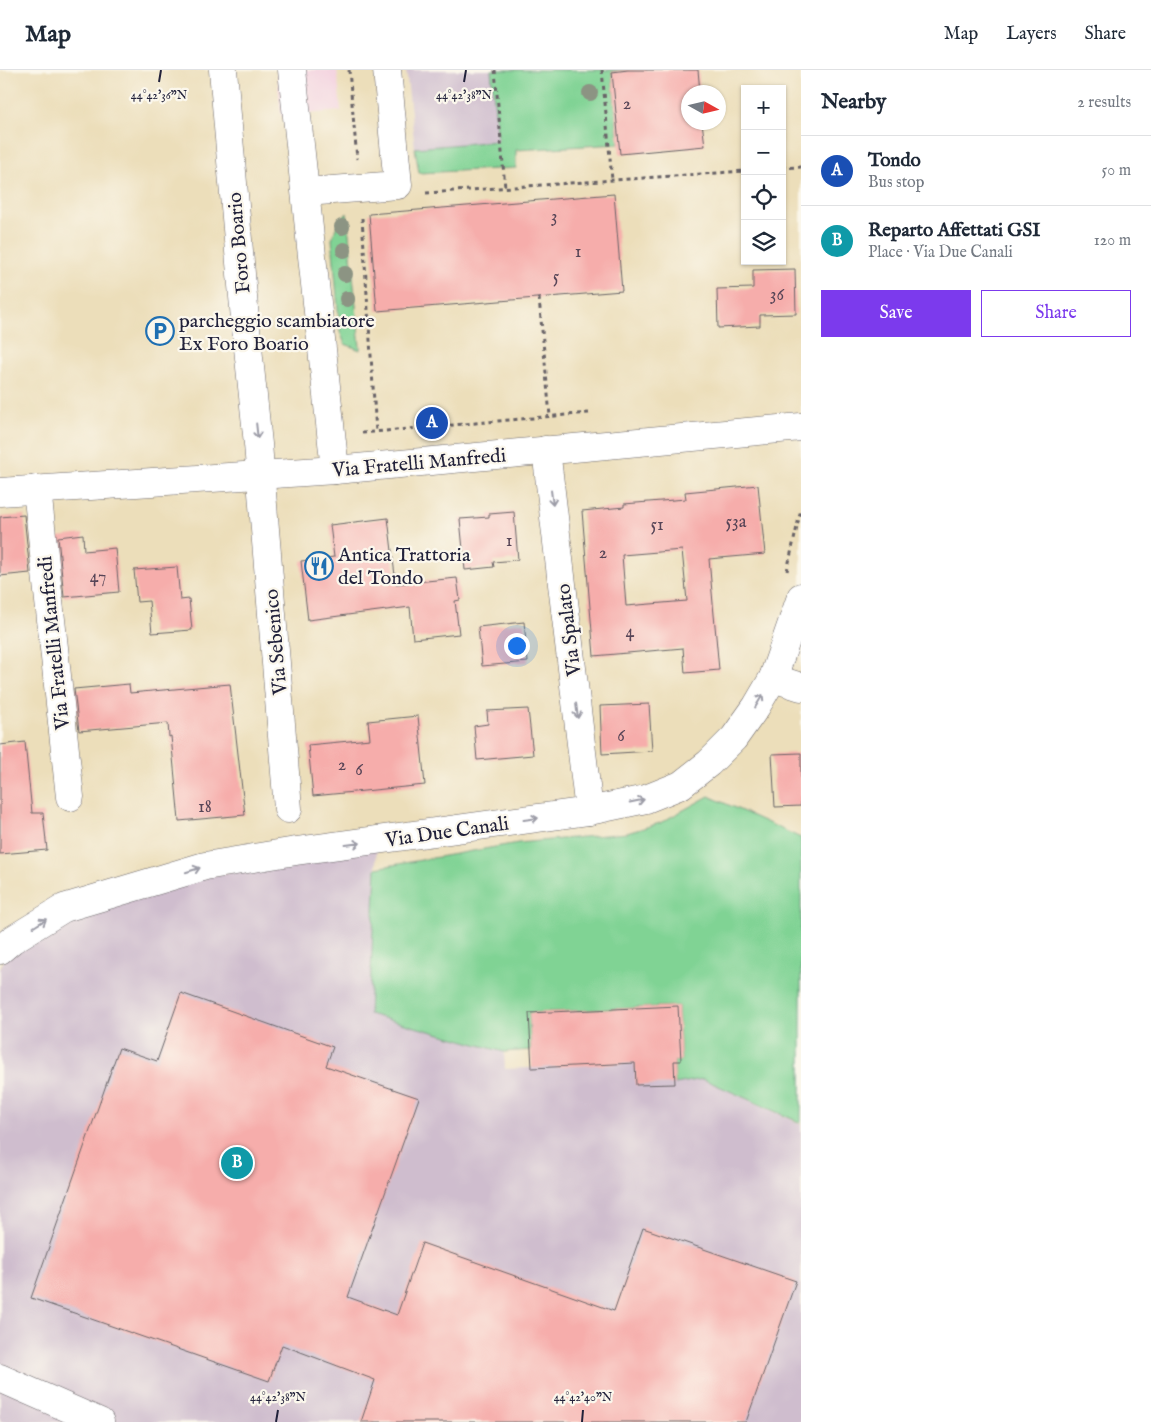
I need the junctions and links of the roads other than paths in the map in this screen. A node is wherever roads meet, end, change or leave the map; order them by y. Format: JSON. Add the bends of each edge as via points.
{"nodes":[{"id":1,"x":223,"y":70,"type":"edge"},
{"id":2,"x":292,"y":70,"type":"edge"},
{"id":3,"x":387,"y":70,"type":"edge"},
{"id":4,"x":306,"y":192,"type":"junction"},
{"id":5,"x":801,"y":426,"type":"edge"},
{"id":6,"x":546,"y":450,"type":"junction"},
{"id":7,"x":335,"y":470,"type":"junction"},
{"id":8,"x":261,"y":475,"type":"junction"},
{"id":9,"x":37,"y":489,"type":"junction"},
{"id":10,"x":0,"y":492,"type":"edge"},
{"id":11,"x":801,"y":597,"type":"edge"},
{"id":12,"x":773,"y":678,"type":"junction"},
{"id":13,"x":801,"y":687,"type":"edge"},
{"id":14,"x":70,"y":797,"type":"dead end"},
{"id":15,"x":288,"y":808,"type":"dead end"},
{"id":16,"x":589,"y":811,"type":"junction"},
{"id":17,"x":0,"y":950,"type":"edge"},
{"id":18,"x":0,"y":1378,"type":"edge"},
{"id":19,"x":100,"y":1422,"type":"edge"}],
"edges":[{"from":1,"to":8,"type":"street","name":"Foro Boario","one_way":true},
{"from":2,"to":4,"type":"street"},
{"from":3,"to":4,"type":"street","via":[[398,184]]},
{"from":4,"to":7,"type":"street"},
{"from":5,"to":6,"type":"street","name":"Via Fratelli Manfredi"},
{"from":6,"to":7,"type":"street","name":"Via Fratelli Manfredi"},
{"from":6,"to":16,"type":"street","name":"Via Spalato","one_way":true},
{"from":7,"to":8,"type":"street","name":"Via Fratelli Manfredi"},
{"from":8,"to":9,"type":"street","name":"Via Fratelli Manfredi"},
{"from":8,"to":15,"type":"street","name":"Via Sebenico"},
{"from":9,"to":10,"type":"street","name":"Via Fratelli Manfredi"},
{"from":9,"to":14,"type":"street","name":"Via Fratelli Manfredi"},
{"from":11,"to":12,"type":"street","name":"Via Due Canali"},
{"from":12,"to":13,"type":"street"},
{"from":16,"to":12,"type":"street","name":"Via Due Canali","one_way":true,"via":[[646,799],[681,784],[734,738]]},
{"from":17,"to":16,"type":"street","name":"Via Due Canali","one_way":true,"via":[[64,908],[205,866]]},
{"from":18,"to":19,"type":"street"}]}
